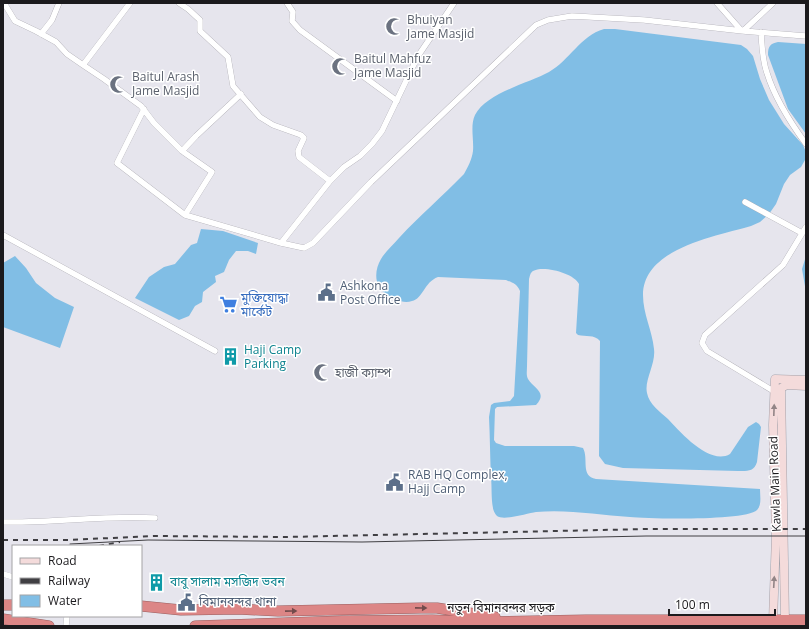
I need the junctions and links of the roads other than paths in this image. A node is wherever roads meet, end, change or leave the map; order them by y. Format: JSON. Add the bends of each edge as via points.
{"nodes":[{"id":1,"x":4,"y":3,"type":"edge"},
{"id":2,"x":59,"y":3,"type":"edge"},
{"id":3,"x":130,"y":3,"type":"edge"},
{"id":4,"x":179,"y":3,"type":"edge"},
{"id":5,"x":287,"y":3,"type":"edge"},
{"id":6,"x":454,"y":3,"type":"edge"},
{"id":7,"x":717,"y":3,"type":"edge"},
{"id":8,"x":773,"y":3,"type":"edge"},
{"id":9,"x":743,"y":31,"type":"junction"},
{"id":10,"x":762,"y":32,"type":"junction"},
{"id":11,"x":42,"y":34,"type":"junction"},
{"id":12,"x":806,"y":36,"type":"edge"},
{"id":13,"x":83,"y":65,"type":"junction"},
{"id":14,"x":241,"y":94,"type":"junction"},
{"id":15,"x":397,"y":101,"type":"junction"},
{"id":16,"x":144,"y":109,"type":"junction"},
{"id":17,"x":806,"y":144,"type":"edge"},
{"id":18,"x":182,"y":151,"type":"junction"},
{"id":19,"x":330,"y":181,"type":"junction"},
{"id":20,"x":745,"y":202,"type":"dead end"},
{"id":21,"x":185,"y":215,"type":"junction"},
{"id":22,"x":806,"y":227,"type":"edge"},
{"id":23,"x":802,"y":233,"type":"junction"},
{"id":24,"x":3,"y":235,"type":"edge"},
{"id":25,"x":281,"y":243,"type":"junction"},
{"id":26,"x":215,"y":351,"type":"dead end"},
{"id":27,"x":806,"y":380,"type":"edge"},
{"id":28,"x":806,"y":386,"type":"edge"},
{"id":29,"x":775,"y":392,"type":"junction"},
{"id":30,"x":155,"y":518,"type":"dead end"},
{"id":31,"x":3,"y":522,"type":"edge"},
{"id":32,"x":142,"y":606,"type":"edge"},
{"id":33,"x":496,"y":617,"type":"dead end"},
{"id":34,"x":3,"y":619,"type":"edge"},
{"id":35,"x":806,"y":620,"type":"edge"},
{"id":36,"x":773,"y":621,"type":"junction"},
{"id":37,"x":785,"y":621,"type":"junction"},
{"id":38,"x":49,"y":626,"type":"edge"},
{"id":39,"x":195,"y":626,"type":"edge"}],
"edges":[{"from":1,"to":11,"type":"street","via":[[15,21]]},
{"from":2,"to":11,"type":"street","via":[[52,20]]},
{"from":3,"to":13,"type":"street"},
{"from":4,"to":14,"type":"street","via":[[200,20],[200,31],[228,57],[232,84]]},
{"from":5,"to":15,"type":"street","via":[[293,12],[292,21],[300,30]]},
{"from":6,"to":15,"type":"street","via":[[418,56]]},
{"from":7,"to":9,"type":"street"},
{"from":8,"to":9,"type":"street"},
{"from":9,"to":10,"type":"street"},
{"from":9,"to":25,"type":"street","via":[[644,20],[572,16],[536,25],[371,182],[313,243],[304,248]]},
{"from":10,"to":12,"type":"street"},
{"from":10,"to":17,"type":"street","via":[[766,72],[784,113]]},
{"from":11,"to":13,"type":"street","via":[[56,42],[67,54]]},
{"from":13,"to":16,"type":"street"},
{"from":14,"to":18,"type":"street"},
{"from":14,"to":19,"type":"street","via":[[260,117],[273,125],[301,134],[304,138],[298,151],[299,157]]},
{"from":15,"to":19,"type":"street","via":[[382,131],[372,144]]},
{"from":16,"to":18,"type":"street"},
{"from":16,"to":21,"type":"street","via":[[117,162]]},
{"from":18,"to":21,"type":"street","via":[[212,172]]},
{"from":19,"to":25,"type":"street"},
{"from":20,"to":23,"type":"street"},
{"from":21,"to":25,"type":"street"},
{"from":22,"to":23,"type":"street"},
{"from":23,"to":29,"type":"street","via":[[783,265],[705,335],[702,343],[707,351]]},
{"from":24,"to":26,"type":"street"},
{"from":27,"to":29,"type":"street","name":"Kawla Main Road","via":[[775,379]]},
{"from":28,"to":37,"type":"street","name":"Kawla Main Road","via":[[787,385],[782,388]]},
{"from":36,"to":29,"type":"street","name":"Kawla Main Road","one_way":true,"via":[[776,536],[773,425]]},
{"from":30,"to":31,"type":"street"},
{"from":32,"to":33,"type":"highway","name":"নতুন বিমানবন্দর সড়ক","one_way":true,"via":[[181,610],[278,611],[437,608]]},
{"from":34,"to":38,"type":"highway"},
{"from":35,"to":37,"type":"highway","name":"নতুন বিমানবন্দর সড়ক"},
{"from":36,"to":37,"type":"highway","name":"নতুন বিমানবন্দর সড়ক"},
{"from":36,"to":39,"type":"highway","name":"নতুন বিমানবন্দর সড়ক","via":[[432,620]]}]}
